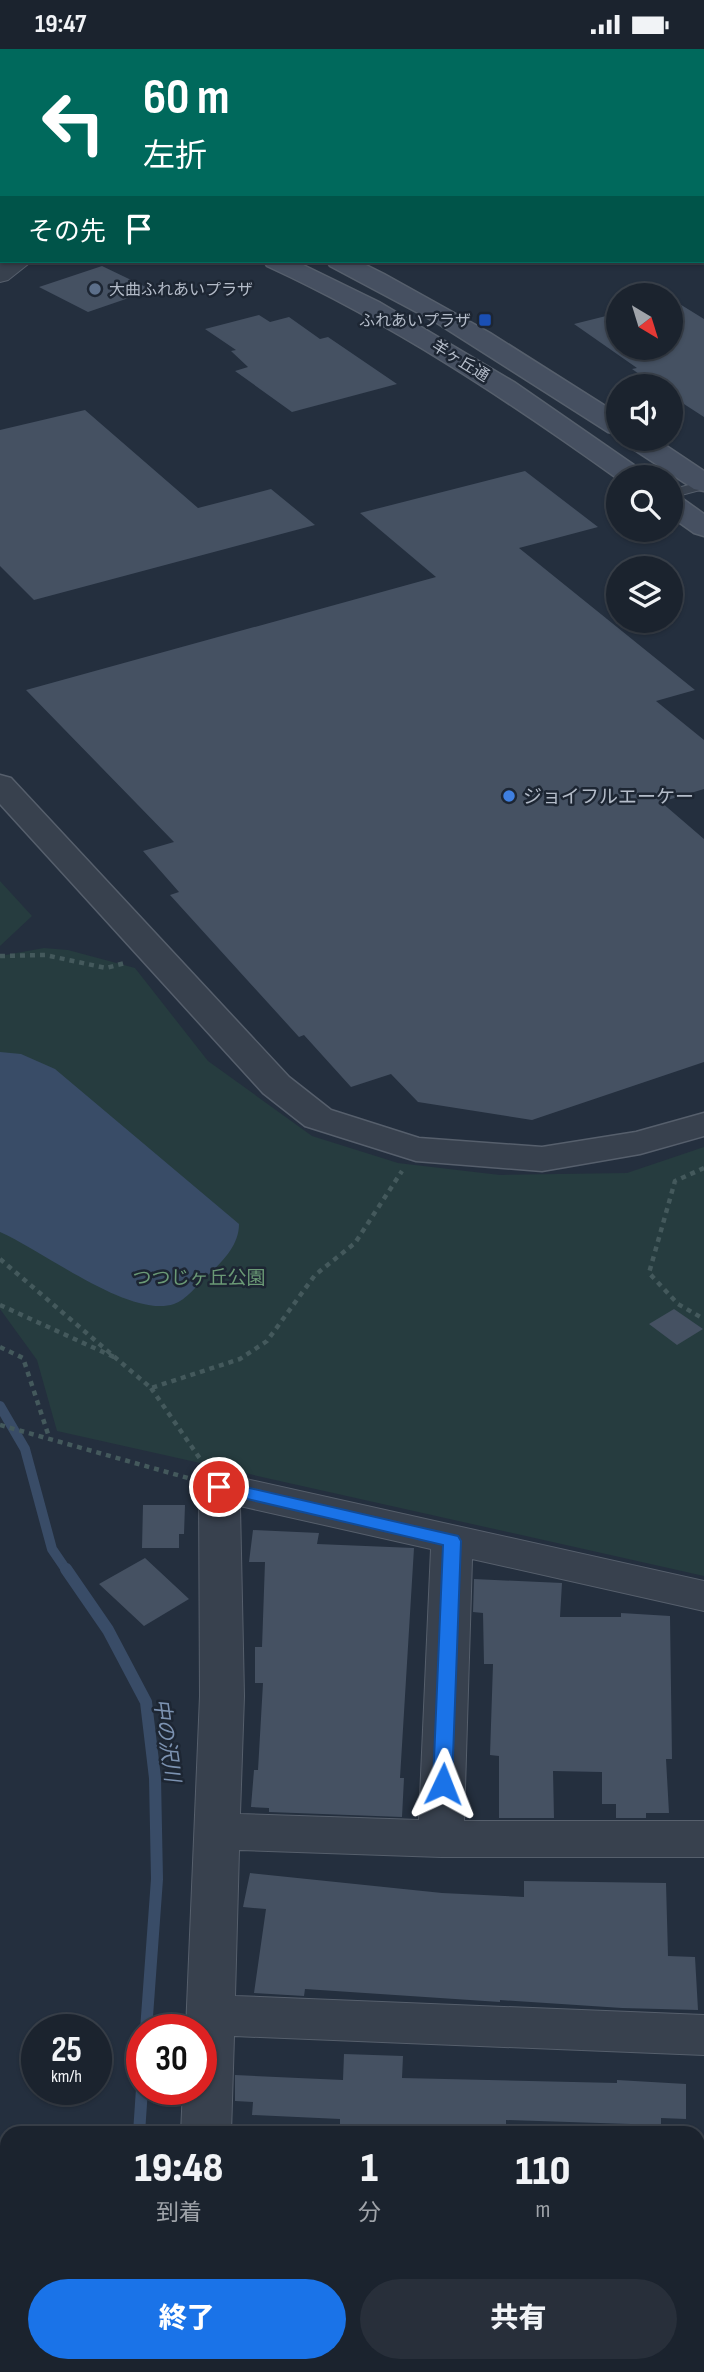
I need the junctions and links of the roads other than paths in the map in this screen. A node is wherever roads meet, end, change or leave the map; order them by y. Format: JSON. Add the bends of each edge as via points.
{"nodes":[{"id":1,"x":17,"y":263,"type":"edge"},
{"id":2,"x":280,"y":263,"type":"edge"},
{"id":3,"x":343,"y":263,"type":"edge"},
{"id":4,"x":0,"y":275,"type":"edge"},
{"id":5,"x":606,"y":418,"type":"edge"},
{"id":6,"x":656,"y":451,"type":"edge"},
{"id":7,"x":616,"y":465,"type":"edge"},
{"id":8,"x":704,"y":484,"type":"edge"},
{"id":9,"x":683,"y":490,"type":"edge"},
{"id":10,"x":683,"y":512,"type":"edge"},
{"id":11,"x":704,"y":527,"type":"edge"},
{"id":12,"x":0,"y":785,"type":"edge"},
{"id":13,"x":704,"y":1124,"type":"edge"},
{"id":14,"x":452,"y":1541,"type":"junction"},
{"id":15,"x":704,"y":1595,"type":"edge"},
{"id":16,"x":217,"y":1831,"type":"junction"},
{"id":17,"x":441,"y":1839,"type":"junction"},
{"id":18,"x":704,"y":1839,"type":"edge"},
{"id":19,"x":211,"y":2014,"type":"edge"},
{"id":20,"x":217,"y":2015,"type":"edge"},
{"id":21,"x":704,"y":2035,"type":"edge"},
{"id":22,"x":207,"y":2105,"type":"edge"},
{"id":23,"x":206,"y":2126,"type":"edge"}],
"edges":[{"from":1,"to":4,"type":"street"},
{"from":2,"to":7,"type":"main road","name":"羊ヶ丘通","via":[[395,319]]},
{"from":3,"to":5,"type":"main road","name":"羊ヶ丘通","via":[[494,344]]},
{"from":6,"to":8,"type":"main road"},
{"from":8,"to":9,"type":"lane"},
{"from":10,"to":11,"type":"main road"},
{"from":12,"to":13,"type":"street","via":[[276,1086],[318,1118],[416,1149],[542,1159],[640,1143]]},
{"from":14,"to":15,"type":"street"},
{"from":14,"to":16,"type":"street","via":[[219,1487],[222,1696]]},
{"from":14,"to":17,"type":"street"},
{"from":16,"to":17,"type":"street"},
{"from":16,"to":19,"type":"street"},
{"from":17,"to":18,"type":"street"},
{"from":20,"to":21,"type":"street"},
{"from":22,"to":23,"type":"street"}]}
